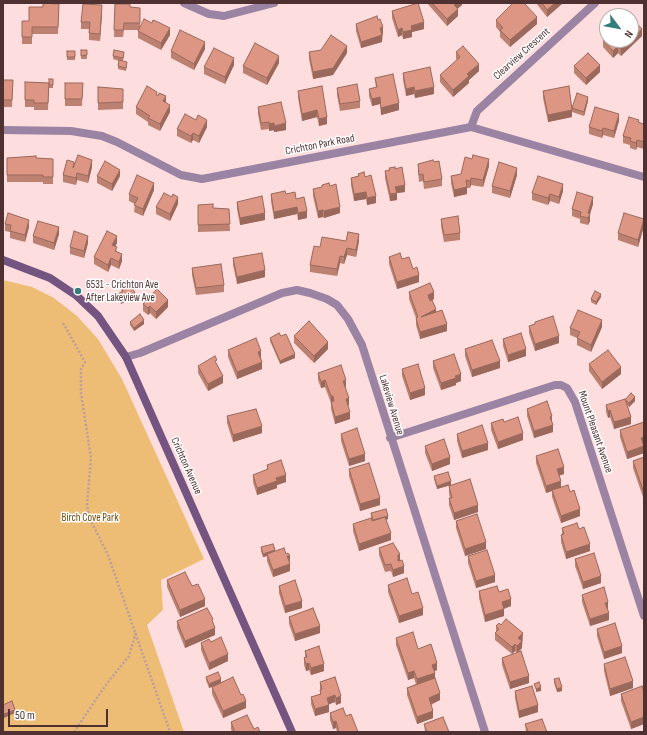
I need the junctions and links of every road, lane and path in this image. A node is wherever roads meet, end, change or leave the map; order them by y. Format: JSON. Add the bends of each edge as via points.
{"nodes":[{"id":1,"x":184,"y":3,"type":"edge"},
{"id":2,"x":274,"y":3,"type":"edge"},
{"id":3,"x":596,"y":3,"type":"edge"},
{"id":4,"x":471,"y":127,"type":"junction"},
{"id":5,"x":3,"y":130,"type":"edge"},
{"id":6,"x":644,"y":177,"type":"edge"},
{"id":7,"x":3,"y":260,"type":"edge"},
{"id":8,"x":63,"y":323,"type":"dead end"},
{"id":9,"x":126,"y":357,"type":"junction"},
{"id":10,"x":390,"y":438,"type":"junction"},
{"id":11,"x":644,"y":616,"type":"edge"},
{"id":12,"x":136,"y":631,"type":"junction"},
{"id":13,"x":74,"y":732,"type":"edge"},
{"id":14,"x":170,"y":732,"type":"edge"},
{"id":15,"x":292,"y":732,"type":"edge"},
{"id":16,"x":485,"y":732,"type":"edge"}],
"edges":[{"from":1,"to":2,"type":"street","via":[[209,14],[224,16]]},
{"from":3,"to":4,"type":"street","name":"Clearview Crescent","via":[[477,111]]},
{"from":4,"to":5,"type":"street","name":"Crichton Park Road","via":[[202,179],[180,175],[102,136],[71,131]]},
{"from":4,"to":6,"type":"street","name":"Crichton Park Road"},
{"from":7,"to":9,"type":"street","name":"Crichton Avenue","via":[[50,278],[77,296],[98,316]]},
{"from":8,"to":12,"type":"path","via":[[85,362],[81,370],[81,393],[91,458],[87,504],[89,516],[108,555]]},
{"from":9,"to":10,"type":"street","name":"Lakeview Avenue","via":[[267,298],[297,290],[310,293],[337,305],[348,319],[362,345]]},
{"from":9,"to":15,"type":"street","name":"Crichton Avenue"},
{"from":10,"to":11,"type":"street","name":"Mount Pleasant Avenue","via":[[555,385],[567,388],[575,402]]},
{"from":10,"to":16,"type":"street","name":"Lakeview Avenue"},
{"from":12,"to":13,"type":"path","via":[[128,656]]},
{"from":12,"to":14,"type":"path"}]}
